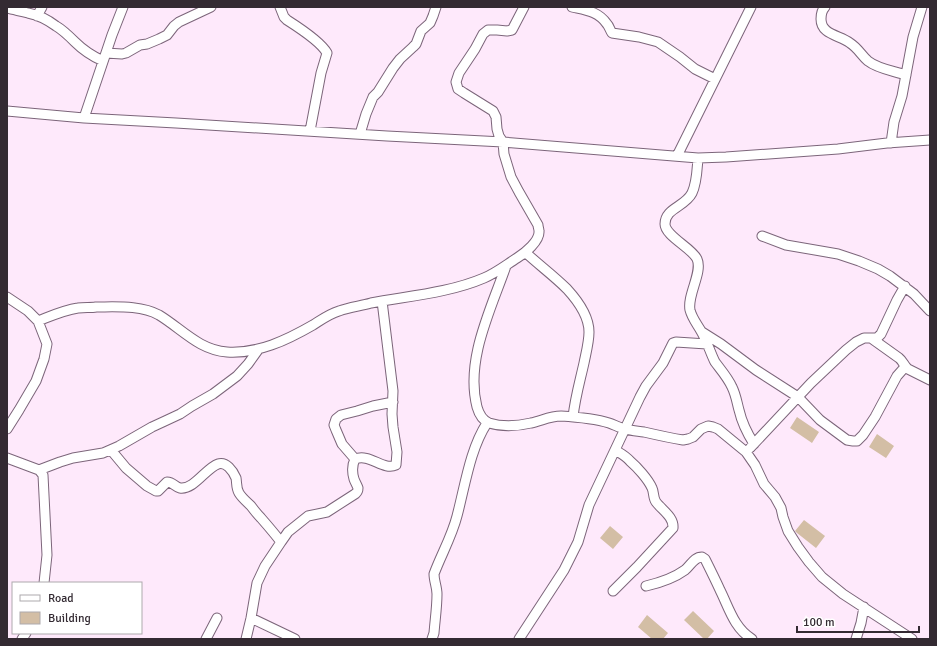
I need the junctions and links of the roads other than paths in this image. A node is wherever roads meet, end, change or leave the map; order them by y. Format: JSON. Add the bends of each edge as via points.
{"nodes":[{"id":1,"x":42,"y":7,"type":"edge"},
{"id":2,"x":123,"y":7,"type":"edge"},
{"id":3,"x":211,"y":7,"type":"edge"},
{"id":4,"x":280,"y":7,"type":"edge"},
{"id":5,"x":436,"y":7,"type":"edge"},
{"id":6,"x":524,"y":7,"type":"edge"},
{"id":7,"x":572,"y":7,"type":"edge"},
{"id":8,"x":751,"y":7,"type":"edge"},
{"id":9,"x":825,"y":7,"type":"edge"},
{"id":10,"x":922,"y":7,"type":"edge"},
{"id":11,"x":7,"y":8,"type":"edge"},
{"id":12,"x":37,"y":16,"type":"junction"},
{"id":13,"x":104,"y":57,"type":"junction"},
{"id":14,"x":906,"y":75,"type":"junction"},
{"id":15,"x":715,"y":79,"type":"junction"},
{"id":16,"x":7,"y":111,"type":"edge"},
{"id":17,"x":84,"y":118,"type":"junction"},
{"id":18,"x":310,"y":131,"type":"junction"},
{"id":19,"x":360,"y":134,"type":"junction"},
{"id":20,"x":930,"y":140,"type":"edge"},
{"id":21,"x":502,"y":142,"type":"junction"},
{"id":22,"x":891,"y":143,"type":"junction"},
{"id":23,"x":677,"y":156,"type":"junction"},
{"id":24,"x":698,"y":158,"type":"junction"},
{"id":25,"x":762,"y":236,"type":"dead end"},
{"id":26,"x":526,"y":252,"type":"junction"},
{"id":27,"x":506,"y":266,"type":"junction"},
{"id":28,"x":905,"y":286,"type":"junction"},
{"id":29,"x":7,"y":297,"type":"edge"},
{"id":30,"x":382,"y":301,"type":"junction"},
{"id":31,"x":930,"y":311,"type":"edge"},
{"id":32,"x":38,"y":321,"type":"junction"},
{"id":33,"x":702,"y":332,"type":"junction"},
{"id":34,"x":871,"y":338,"type":"junction"},
{"id":35,"x":707,"y":344,"type":"junction"},
{"id":36,"x":258,"y":350,"type":"junction"},
{"id":37,"x":905,"y":367,"type":"junction"},
{"id":38,"x":930,"y":380,"type":"edge"},
{"id":39,"x":798,"y":397,"type":"junction"},
{"id":40,"x":393,"y":402,"type":"junction"},
{"id":41,"x":573,"y":417,"type":"junction"},
{"id":42,"x":487,"y":422,"type":"junction"},
{"id":43,"x":7,"y":429,"type":"edge"},
{"id":44,"x":625,"y":429,"type":"junction"},
{"id":45,"x":754,"y":444,"type":"junction"},
{"id":46,"x":111,"y":450,"type":"junction"},
{"id":47,"x":615,"y":450,"type":"junction"},
{"id":48,"x":746,"y":452,"type":"junction"},
{"id":49,"x":7,"y":458,"type":"edge"},
{"id":50,"x":355,"y":459,"type":"junction"},
{"id":51,"x":39,"y":470,"type":"junction"},
{"id":52,"x":281,"y":542,"type":"junction"},
{"id":53,"x":44,"y":582,"type":"edge"},
{"id":54,"x":646,"y":586,"type":"dead end"},
{"id":55,"x":613,"y":591,"type":"dead end"},
{"id":56,"x":864,"y":607,"type":"junction"},
{"id":57,"x":217,"y":618,"type":"dead end"},
{"id":58,"x":251,"y":618,"type":"junction"},
{"id":59,"x":206,"y":639,"type":"edge"},
{"id":60,"x":246,"y":639,"type":"edge"},
{"id":61,"x":295,"y":639,"type":"edge"},
{"id":62,"x":432,"y":639,"type":"edge"},
{"id":63,"x":519,"y":639,"type":"edge"},
{"id":64,"x":752,"y":639,"type":"edge"},
{"id":65,"x":856,"y":639,"type":"edge"},
{"id":66,"x":912,"y":639,"type":"edge"}],
"edges":[{"from":1,"to":12,"type":"street"},
{"from":2,"to":13,"type":"street"},
{"from":3,"to":13,"type":"street","via":[[179,22],[160,39],[140,45],[126,53]]},
{"from":4,"to":18,"type":"street","via":[[287,20],[315,40],[327,53]]},
{"from":5,"to":19,"type":"street","via":[[430,23],[421,31],[416,44],[400,59],[373,97]]},
{"from":6,"to":21,"type":"street","via":[[512,30],[488,30],[483,34],[456,82],[458,89],[493,111]]},
{"from":7,"to":15,"type":"street","via":[[597,13],[612,33],[658,42]]},
{"from":8,"to":15,"type":"street"},
{"from":9,"to":14,"type":"street","via":[[821,20],[827,31],[850,42],[868,61]]},
{"from":10,"to":14,"type":"street"},
{"from":11,"to":12,"type":"street"},
{"from":12,"to":13,"type":"street","via":[[67,34],[85,51]]},
{"from":13,"to":17,"type":"street"},
{"from":14,"to":22,"type":"street"},
{"from":15,"to":23,"type":"street"},
{"from":16,"to":17,"type":"street"},
{"from":17,"to":18,"type":"street"},
{"from":18,"to":19,"type":"street"},
{"from":19,"to":21,"type":"street"},
{"from":20,"to":22,"type":"street"},
{"from":21,"to":23,"type":"street"},
{"from":21,"to":26,"type":"street","via":[[511,177],[540,231],[538,238]]},
{"from":22,"to":24,"type":"street"},
{"from":23,"to":24,"type":"street"},
{"from":24,"to":33,"type":"street","via":[[691,195],[670,212],[666,217],[665,226],[668,232],[698,260],[690,308]]},
{"from":25,"to":28,"type":"street","via":[[786,245],[859,261],[878,269]]},
{"from":26,"to":27,"type":"street"},
{"from":26,"to":41,"type":"street","via":[[567,289],[586,316],[588,345]]},
{"from":27,"to":30,"type":"street","via":[[472,283]]},
{"from":27,"to":42,"type":"street","via":[[484,326],[474,375],[475,399],[482,419]]},
{"from":28,"to":31,"type":"street"},
{"from":28,"to":34,"type":"street","via":[[881,334],[877,338]]},
{"from":29,"to":32,"type":"street"},
{"from":30,"to":36,"type":"street","via":[[339,311],[298,334]]},
{"from":30,"to":40,"type":"street"},
{"from":32,"to":36,"type":"street","via":[[79,308],[140,309],[160,316],[207,347],[227,352]]},
{"from":32,"to":43,"type":"street","via":[[46,344],[44,359],[36,381]]},
{"from":33,"to":35,"type":"street"},
{"from":33,"to":39,"type":"street"},
{"from":34,"to":37,"type":"street","via":[[903,361]]},
{"from":34,"to":39,"type":"street","via":[[856,342]]},
{"from":35,"to":44,"type":"street","via":[[674,343],[646,386]]},
{"from":35,"to":45,"type":"street","via":[[733,389],[743,423]]},
{"from":36,"to":46,"type":"street","via":[[237,376],[213,394]]},
{"from":37,"to":38,"type":"street"},
{"from":37,"to":39,"type":"street","via":[[897,376],[875,417],[857,441],[847,440],[820,420]]},
{"from":39,"to":45,"type":"street"},
{"from":40,"to":50,"type":"street","via":[[396,465],[386,466],[368,458]]},
{"from":40,"to":50,"type":"street","via":[[336,418],[334,425],[342,444]]},
{"from":41,"to":42,"type":"street","via":[[558,416],[508,426]]},
{"from":41,"to":44,"type":"street","via":[[588,418]]},
{"from":42,"to":62,"type":"street","via":[[470,462],[457,516],[434,574],[437,594]]},
{"from":44,"to":47,"type":"street"},
{"from":44,"to":48,"type":"street","via":[[683,440],[693,437],[708,426],[718,429]]},
{"from":45,"to":48,"type":"street"},
{"from":46,"to":51,"type":"street","via":[[103,454],[73,458]]},
{"from":46,"to":52,"type":"street","via":[[126,468],[156,491],[167,482],[180,488],[188,487],[210,468],[219,463],[227,465],[236,478],[240,494]]},
{"from":47,"to":55,"type":"street","via":[[630,461],[644,477],[652,488],[654,499],[670,517],[673,528]]},
{"from":47,"to":63,"type":"street","via":[[589,505],[578,542],[564,570]]},
{"from":48,"to":56,"type":"street","via":[[764,484],[775,497],[788,531],[808,562],[843,594]]},
{"from":49,"to":51,"type":"street"},
{"from":50,"to":52,"type":"street","via":[[354,477],[358,491],[327,512],[308,516],[288,532]]},
{"from":51,"to":53,"type":"street","via":[[43,475],[48,555]]},
{"from":52,"to":58,"type":"street","via":[[257,583]]},
{"from":54,"to":64,"type":"street","via":[[679,574],[696,558],[702,557],[715,578],[737,626]]},
{"from":56,"to":65,"type":"street"},
{"from":56,"to":66,"type":"street"},
{"from":57,"to":59,"type":"street"},
{"from":58,"to":60,"type":"street"},
{"from":58,"to":61,"type":"street"}]}
